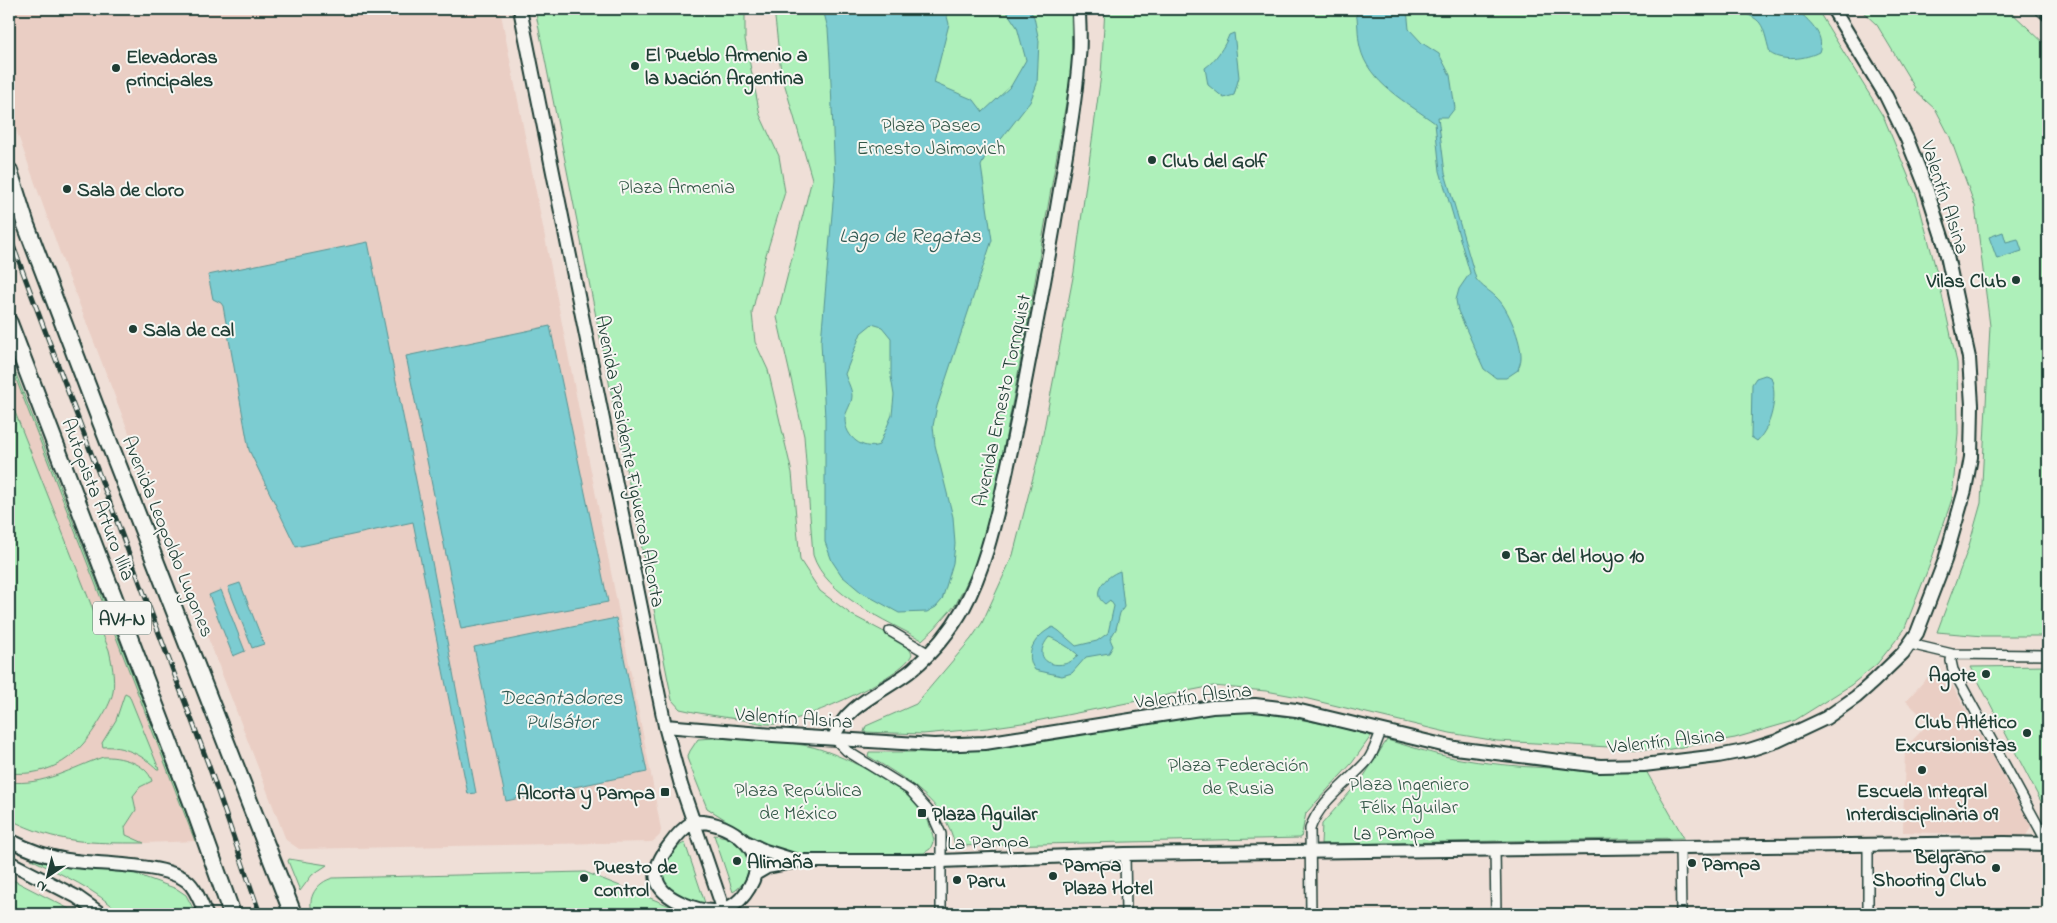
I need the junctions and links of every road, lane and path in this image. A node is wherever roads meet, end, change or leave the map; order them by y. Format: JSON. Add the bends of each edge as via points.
{"nodes":[{"id":1,"x":520,"y":9,"type":"edge"},
{"id":2,"x":1079,"y":9,"type":"edge"},
{"id":3,"x":1833,"y":9,"type":"edge"},
{"id":4,"x":9,"y":171,"type":"edge"},
{"id":5,"x":9,"y":323,"type":"edge"},
{"id":6,"x":890,"y":631,"type":"dead end"},
{"id":7,"x":1910,"y":644,"type":"junction"},
{"id":8,"x":929,"y":654,"type":"junction"},
{"id":9,"x":1952,"y":654,"type":"junction"},
{"id":10,"x":2048,"y":655,"type":"edge"},
{"id":11,"x":665,"y":726,"type":"junction"},
{"id":12,"x":1381,"y":731,"type":"junction"},
{"id":13,"x":834,"y":738,"type":"junction"},
{"id":14,"x":694,"y":822,"type":"junction"},
{"id":15,"x":9,"y":840,"type":"edge"},
{"id":16,"x":746,"y":842,"type":"junction"},
{"id":17,"x":2048,"y":844,"type":"edge"},
{"id":18,"x":1868,"y":845,"type":"junction"},
{"id":19,"x":1680,"y":847,"type":"junction"},
{"id":20,"x":1495,"y":850,"type":"junction"},
{"id":21,"x":1310,"y":852,"type":"junction"},
{"id":22,"x":1125,"y":854,"type":"junction"},
{"id":23,"x":2048,"y":854,"type":"edge"},
{"id":24,"x":799,"y":861,"type":"junction"},
{"id":25,"x":941,"y":861,"type":"junction"},
{"id":26,"x":9,"y":862,"type":"edge"},
{"id":27,"x":755,"y":874,"type":"junction"},
{"id":28,"x":725,"y":912,"type":"edge"},
{"id":29,"x":101,"y":914,"type":"edge"},
{"id":30,"x":206,"y":914,"type":"edge"},
{"id":31,"x":232,"y":914,"type":"edge"},
{"id":32,"x":293,"y":914,"type":"edge"},
{"id":33,"x":940,"y":914,"type":"edge"},
{"id":34,"x":1126,"y":914,"type":"edge"},
{"id":35,"x":1311,"y":914,"type":"edge"},
{"id":36,"x":1496,"y":914,"type":"edge"},
{"id":37,"x":1681,"y":914,"type":"edge"},
{"id":38,"x":1868,"y":914,"type":"edge"}],
"edges":[{"from":1,"to":11,"type":"street","name":"Avenida Presidente Figueroa Alcorta"},
{"from":2,"to":8,"type":"street","name":"Avenida Ernesto Tornquist","via":[[1080,55],[1074,110],[1039,317],[1014,438],[993,528],[973,587],[954,623]]},
{"from":3,"to":7,"type":"street","name":"Valentín Alsina","via":[[1886,96],[1926,187],[1944,246],[1969,358],[1972,405],[1965,490],[1934,592]]},
{"from":4,"to":32,"type":"highway","name":"Avenida Leopoldo Lugones","number":"AV1-N","via":[[26,225]]},
{"from":5,"to":31,"type":"highway","name":"Autopista Arturo Illia","number":"AV1-N"},
{"from":6,"to":8,"type":"street"},
{"from":7,"to":9,"type":"street"},
{"from":7,"to":12,"type":"street","name":"Valentín Alsina","via":[[1856,697],[1826,718],[1749,750],[1718,756],[1644,765],[1600,766],[1455,748]]},
{"from":8,"to":13,"type":"street","name":"Avenida Ernesto Tornquist","via":[[890,686],[846,715]]},
{"from":9,"to":10,"type":"street"},
{"from":9,"to":17,"type":"street","via":[[1954,670]]},
{"from":11,"to":13,"type":"street","name":"Valentín Alsina"},
{"from":11,"to":14,"type":"street","name":"Avenida Presidente Figueroa Alcorta"},
{"from":12,"to":13,"type":"street","name":"Valentín Alsina","via":[[1296,710],[1255,705],[1212,707],[984,743],[934,745]]},
{"from":12,"to":21,"type":"street","via":[[1368,759],[1313,821]]},
{"from":13,"to":25,"type":"street","via":[[847,751],[910,790],[923,803],[941,834]]},
{"from":14,"to":16,"type":"street","name":"La Pampa","via":[[709,823]]},
{"from":14,"to":28,"type":"street","name":"Avenida Presidente Figueroa Alcorta"},
{"from":14,"to":28,"type":"street","via":[[681,831],[658,862],[658,885],[669,897],[696,909]]},
{"from":15,"to":30,"type":"street","via":[[66,860],[166,872],[187,880]]},
{"from":16,"to":24,"type":"street","name":"La Pampa"},
{"from":16,"to":27,"type":"street","via":[[755,858]]},
{"from":17,"to":18,"type":"street","name":"La Pampa"},
{"from":17,"to":23,"type":"street"},
{"from":18,"to":19,"type":"street","name":"La Pampa"},
{"from":18,"to":38,"type":"street"},
{"from":19,"to":20,"type":"street","name":"La Pampa"},
{"from":19,"to":37,"type":"street"},
{"from":20,"to":21,"type":"street","name":"La Pampa"},
{"from":20,"to":36,"type":"street"},
{"from":21,"to":22,"type":"street","name":"La Pampa"},
{"from":21,"to":35,"type":"street"},
{"from":22,"to":25,"type":"street","name":"La Pampa"},
{"from":22,"to":34,"type":"street"},
{"from":24,"to":25,"type":"street","name":"La Pampa"},
{"from":24,"to":27,"type":"street","name":"La Pampa","via":[[767,867]]},
{"from":25,"to":33,"type":"street"},
{"from":26,"to":29,"type":"street","via":[[77,897]]},
{"from":27,"to":28,"type":"street","via":[[742,896]]}]}
